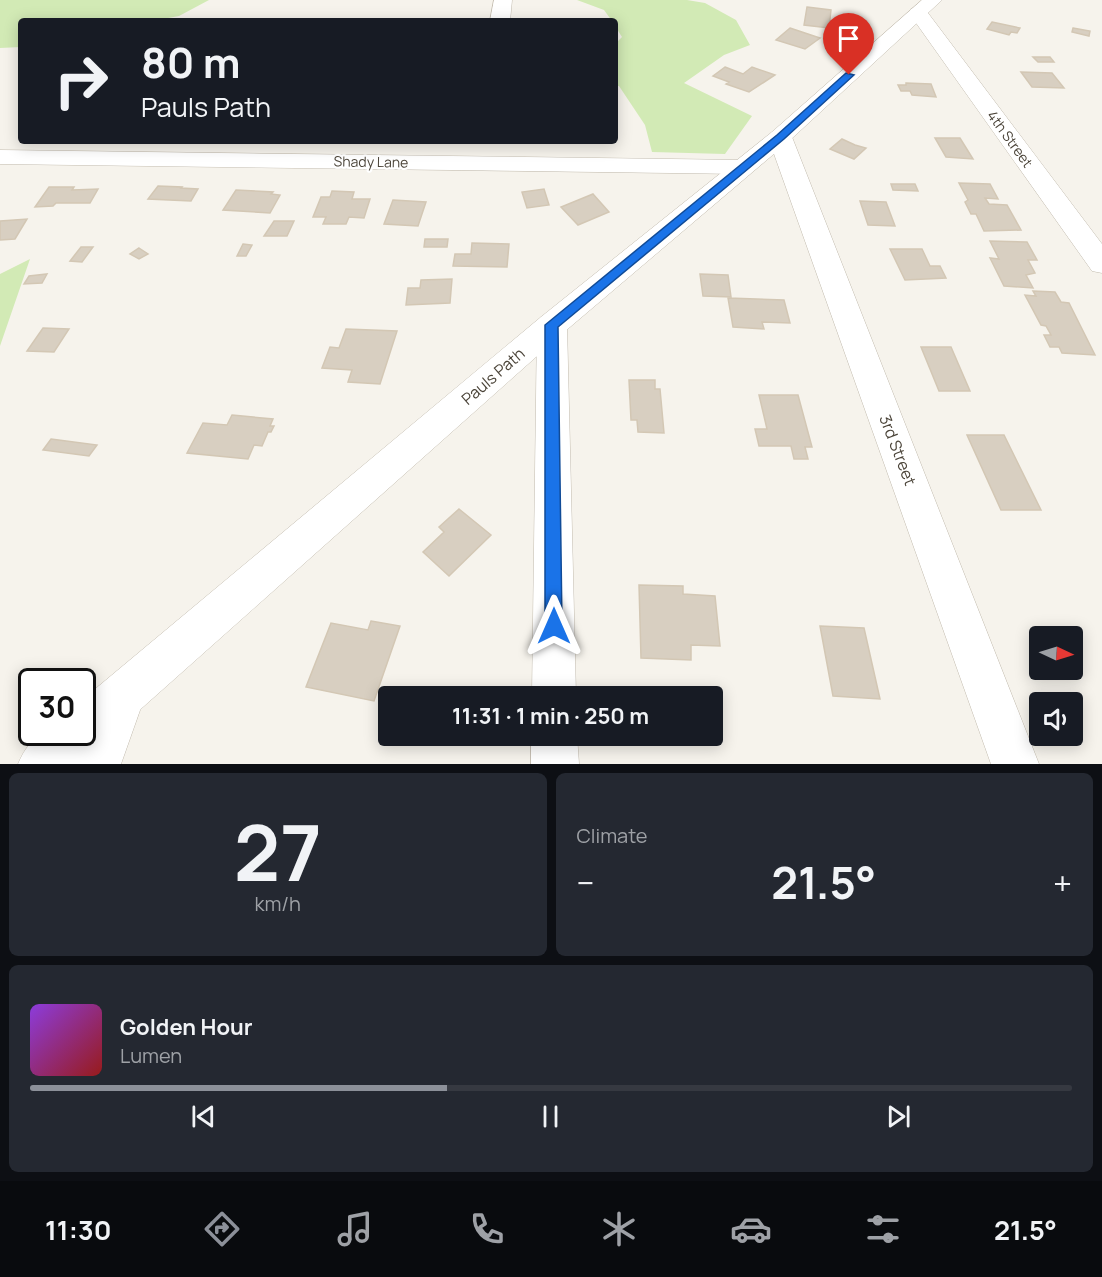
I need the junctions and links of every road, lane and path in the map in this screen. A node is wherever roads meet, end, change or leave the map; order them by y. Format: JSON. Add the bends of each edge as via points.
{"nodes":[{"id":1,"x":503,"y":0,"type":"edge"},
{"id":2,"x":926,"y":7,"type":"edge"},
{"id":3,"x":500,"y":18,"type":"edge"},
{"id":4,"x":780,"y":137,"type":"junction"},
{"id":5,"x":483,"y":152,"type":"edge"},
{"id":6,"x":0,"y":157,"type":"edge"},
{"id":7,"x":743,"y":167,"type":"junction"},
{"id":8,"x":1102,"y":264,"type":"edge"},
{"id":9,"x":552,"y":325,"type":"junction"},
{"id":10,"x":554,"y":686,"type":"edge"},
{"id":11,"x":121,"y":699,"type":"junction"},
{"id":12,"x":96,"y":720,"type":"edge"},
{"id":13,"x":64,"y":746,"type":"edge"},
{"id":14,"x":554,"y":746,"type":"edge"},
{"id":15,"x":42,"y":764,"type":"edge"},
{"id":16,"x":97,"y":764,"type":"edge"},
{"id":17,"x":555,"y":764,"type":"edge"},
{"id":18,"x":1015,"y":764,"type":"edge"}],
"edges":[{"from":1,"to":3,"type":"street"},
{"from":2,"to":4,"type":"street","name":"Pauls Path"},
{"from":2,"to":8,"type":"street","name":"4th Street"},
{"from":4,"to":7,"type":"street","name":"Pauls Path"},
{"from":4,"to":18,"type":"street","name":"3rd Street"},
{"from":5,"to":6,"type":"street","name":"Shady Lane"},
{"from":5,"to":7,"type":"street","name":"Shady Lane"},
{"from":7,"to":9,"type":"street","name":"Pauls Path"},
{"from":9,"to":10,"type":"street"},
{"from":9,"to":11,"type":"street","name":"Pauls Path"},
{"from":11,"to":12,"type":"street","name":"Pauls Path"},
{"from":11,"to":16,"type":"street"},
{"from":13,"to":15,"type":"street","name":"Pauls Path"},
{"from":14,"to":17,"type":"street"}]}
